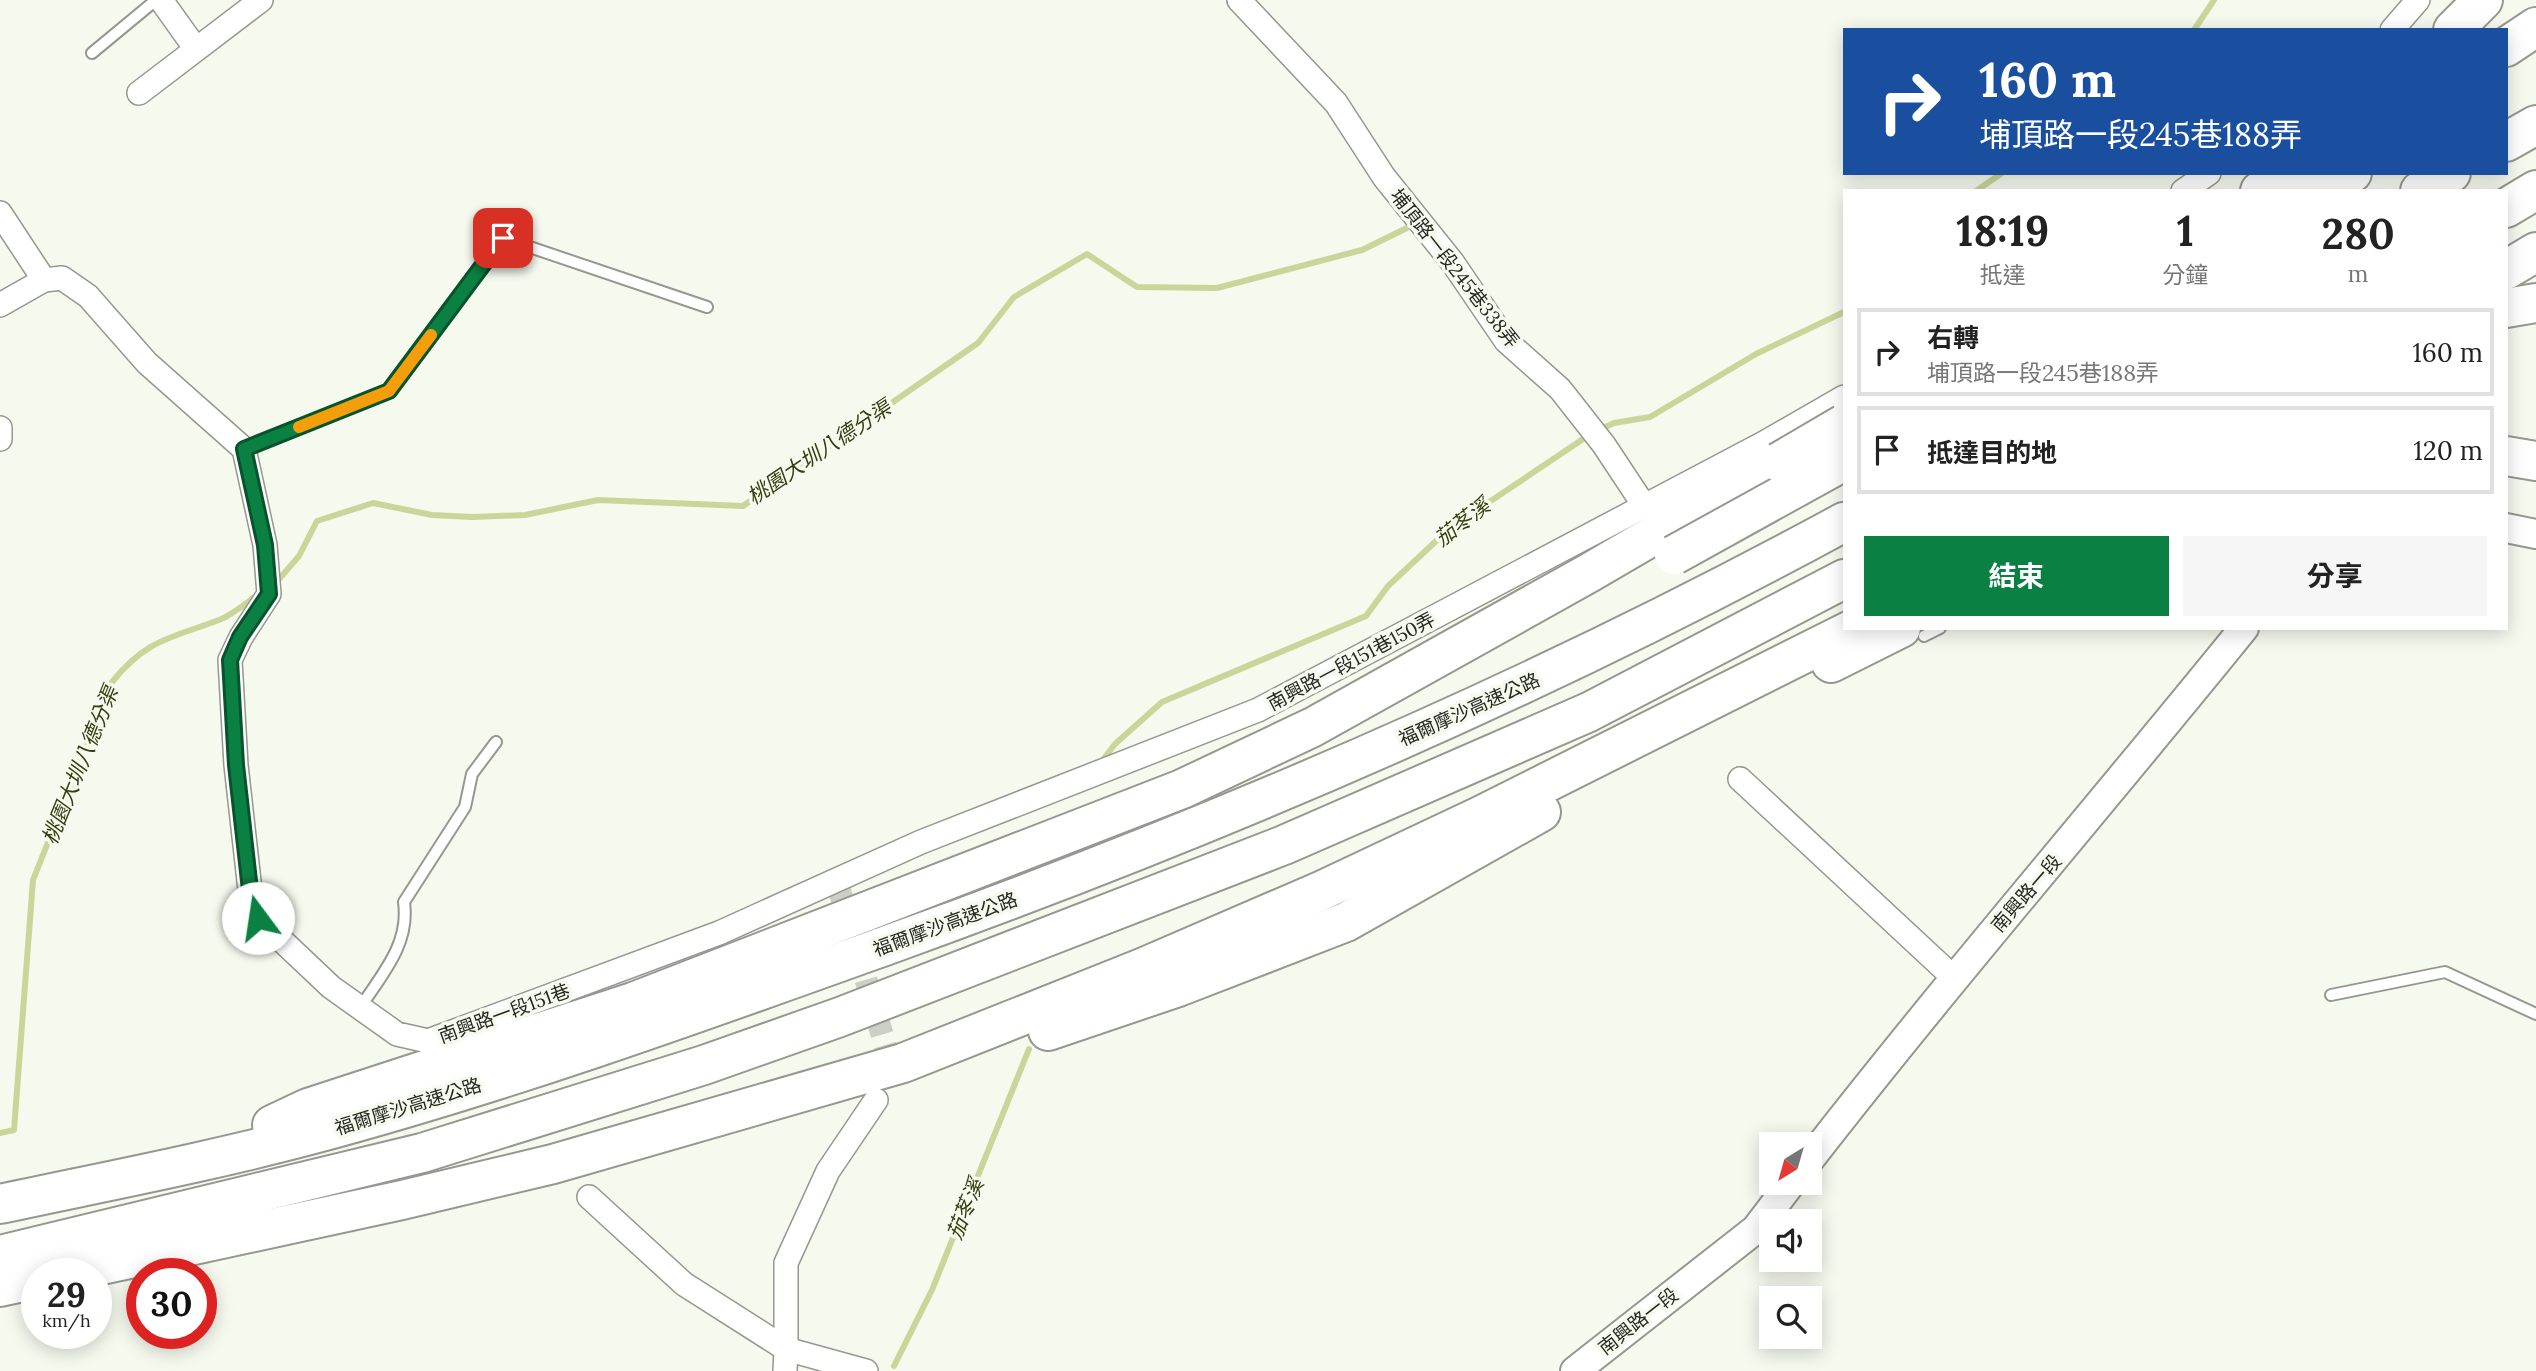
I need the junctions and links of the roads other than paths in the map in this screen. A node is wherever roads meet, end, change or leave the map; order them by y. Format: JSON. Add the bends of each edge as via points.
{"nodes":[{"id":1,"x":159,"y":0,"type":"edge"},
{"id":2,"x":261,"y":0,"type":"edge"},
{"id":3,"x":1239,"y":0,"type":"edge"},
{"id":4,"x":2418,"y":0,"type":"edge"},
{"id":5,"x":2483,"y":0,"type":"edge"},
{"id":6,"x":2536,"y":27,"type":"edge"},
{"id":7,"x":2394,"y":28,"type":"edge"},
{"id":8,"x":2455,"y":28,"type":"edge"},
{"id":9,"x":2508,"y":46,"type":"edge"},
{"id":10,"x":196,"y":49,"type":"junction"},
{"id":11,"x":92,"y":53,"type":"dead end"},
{"id":12,"x":139,"y":93,"type":"dead end"},
{"id":13,"x":2508,"y":125,"type":"edge"},
{"id":14,"x":2536,"y":125,"type":"edge"},
{"id":15,"x":2508,"y":141,"type":"edge"},
{"id":16,"x":2206,"y":175,"type":"edge"},
{"id":17,"x":2261,"y":175,"type":"edge"},
{"id":18,"x":2289,"y":175,"type":"edge"},
{"id":19,"x":2347,"y":175,"type":"edge"},
{"id":20,"x":2448,"y":175,"type":"edge"},
{"id":21,"x":2186,"y":189,"type":"edge"},
{"id":22,"x":2244,"y":189,"type":"edge"},
{"id":23,"x":2264,"y":189,"type":"edge"},
{"id":24,"x":2318,"y":189,"type":"edge"},
{"id":25,"x":2423,"y":189,"type":"edge"},
{"id":26,"x":2536,"y":190,"type":"edge"},
{"id":27,"x":2508,"y":207,"type":"edge"},
{"id":28,"x":0,"y":213,"type":"edge"},
{"id":29,"x":2536,"y":252,"type":"edge"},
{"id":30,"x":2508,"y":269,"type":"edge"},
{"id":31,"x":44,"y":280,"type":"junction"},
{"id":32,"x":2536,"y":303,"type":"edge"},
{"id":33,"x":0,"y":305,"type":"edge"},
{"id":34,"x":707,"y":307,"type":"dead end"},
{"id":35,"x":2508,"y":308,"type":"edge"},
{"id":36,"x":1843,"y":398,"type":"edge"},
{"id":37,"x":1843,"y":425,"type":"edge"},
{"id":38,"x":0,"y":428,"type":"edge"},
{"id":39,"x":0,"y":439,"type":"edge"},
{"id":40,"x":244,"y":449,"type":"junction"},
{"id":41,"x":2508,"y":456,"type":"edge"},
{"id":42,"x":2536,"y":461,"type":"edge"},
{"id":43,"x":1843,"y":462,"type":"edge"},
{"id":44,"x":1643,"y":505,"type":"junction"},
{"id":45,"x":1843,"y":523,"type":"edge"},
{"id":46,"x":2508,"y":528,"type":"edge"},
{"id":47,"x":2536,"y":534,"type":"edge"},
{"id":48,"x":1843,"y":580,"type":"edge"},
{"id":49,"x":1851,"y":630,"type":"edge"},
{"id":50,"x":2242,"y":630,"type":"edge"},
{"id":51,"x":1912,"y":632,"type":"edge"},
{"id":52,"x":1313,"y":727,"type":"junction"},
{"id":53,"x":496,"y":742,"type":"dead end"},
{"id":54,"x":1741,"y":779,"type":"dead end"},
{"id":55,"x":837,"y":882,"type":"joint"},
{"id":56,"x":1954,"y":978,"type":"junction"},
{"id":57,"x":2331,"y":995,"type":"dead end"},
{"id":58,"x":360,"y":1008,"type":"junction"},
{"id":59,"x":2536,"y":1014,"type":"edge"},
{"id":60,"x":903,"y":1063,"type":"junction"},
{"id":61,"x":876,"y":1100,"type":"tunnel mouth"},
{"id":62,"x":1822,"y":1144,"type":"edge"},
{"id":63,"x":191,"y":1163,"type":"junction"},
{"id":64,"x":1782,"y":1195,"type":"edge"},
{"id":65,"x":589,"y":1197,"type":"dead end"},
{"id":66,"x":0,"y":1204,"type":"edge"},
{"id":67,"x":0,"y":1255,"type":"edge"},
{"id":68,"x":112,"y":1263,"type":"edge"},
{"id":69,"x":21,"y":1282,"type":"edge"},
{"id":70,"x":0,"y":1287,"type":"edge"},
{"id":71,"x":785,"y":1360,"type":"edge"},
{"id":72,"x":866,"y":1371,"type":"edge"},
{"id":73,"x":1575,"y":1371,"type":"edge"}],
"edges":[{"from":1,"to":10,"type":"street"},
{"from":1,"to":11,"type":"lane"},
{"from":2,"to":10,"type":"street"},
{"from":3,"to":44,"type":"street","name":"埔頂路一段245巷338弄","via":[[1336,103],[1384,177],[1454,262],[1506,341],[1581,415]]},
{"from":4,"to":7,"type":"street"},
{"from":5,"to":8,"type":"highway"},
{"from":6,"to":9,"type":"highway"},
{"from":10,"to":12,"type":"street"},
{"from":13,"to":14,"type":"highway"},
{"from":14,"to":15,"type":"highway"},
{"from":16,"to":21,"type":"street"},
{"from":17,"to":22,"type":"highway"},
{"from":18,"to":23,"type":"highway"},
{"from":19,"to":24,"type":"highway"},
{"from":20,"to":25,"type":"highway"},
{"from":26,"to":27,"type":"highway"},
{"from":28,"to":31,"type":"street"},
{"from":29,"to":30,"type":"highway"},
{"from":31,"to":33,"type":"street"},
{"from":31,"to":40,"type":"street","via":[[62,278],[88,296],[147,363]]},
{"from":32,"to":35,"type":"highway"},
{"from":34,"to":40,"type":"lane","via":[[503,238],[389,391]]},
{"from":36,"to":44,"type":"street","name":"南興路一段151巷150弄"},
{"from":37,"to":52,"type":"highway","bridge":true},
{"from":38,"to":39,"type":"street"},
{"from":40,"to":58,"type":"street","name":"南興路一段151巷","via":[[265,545],[268,586],[230,660],[250,890],[258,918]]},
{"from":41,"to":42,"type":"highway"},
{"from":43,"to":52,"type":"highway","bridge":true,"via":[[1470,660]]},
{"from":44,"to":55,"type":"street","name":"南興路一段151巷150弄","via":[[1258,710],[921,842]]},
{"from":45,"to":63,"type":"highway","name":"福爾摩沙高速公路","via":[[1724,588],[1520,688],[1089,872],[638,1035],[422,1104]]},
{"from":46,"to":47,"type":"street"},
{"from":48,"to":67,"type":"highway","via":[[1588,712],[1284,845],[840,1017],[704,1065],[422,1153]]},
{"from":49,"to":60,"type":"highway","via":[[1323,890]]},
{"from":50,"to":56,"type":"street","name":"南興路一段"},
{"from":51,"to":60,"type":"highway","via":[[1651,748],[1346,922],[1178,987],[1038,1034],[949,1059]]},
{"from":52,"to":63,"type":"highway","via":[[1068,836],[633,1002],[308,1108]]},
{"from":53,"to":58,"type":"lane","via":[[472,774],[465,807],[404,902],[407,920],[398,950]]},
{"from":54,"to":56,"type":"street"},
{"from":55,"to":58,"type":"street","name":"南興路一段151巷","via":[[719,933],[428,1041],[397,1034]]},
{"from":56,"to":62,"type":"street","name":"南興路一段"},
{"from":57,"to":59,"type":"lane","via":[[2445,972]]},
{"from":60,"to":68,"type":"highway","via":[[553,1164]]},
{"from":61,"to":71,"type":"street","via":[[828,1171],[786,1263]]},
{"from":63,"to":66,"type":"highway","name":"福爾摩沙高速公路"},
{"from":64,"to":73,"type":"street","name":"南興路一段","via":[[1756,1229]]},
{"from":65,"to":71,"type":"street","via":[[684,1284]]},
{"from":69,"to":70,"type":"highway"},
{"from":71,"to":72,"type":"street"}]}
